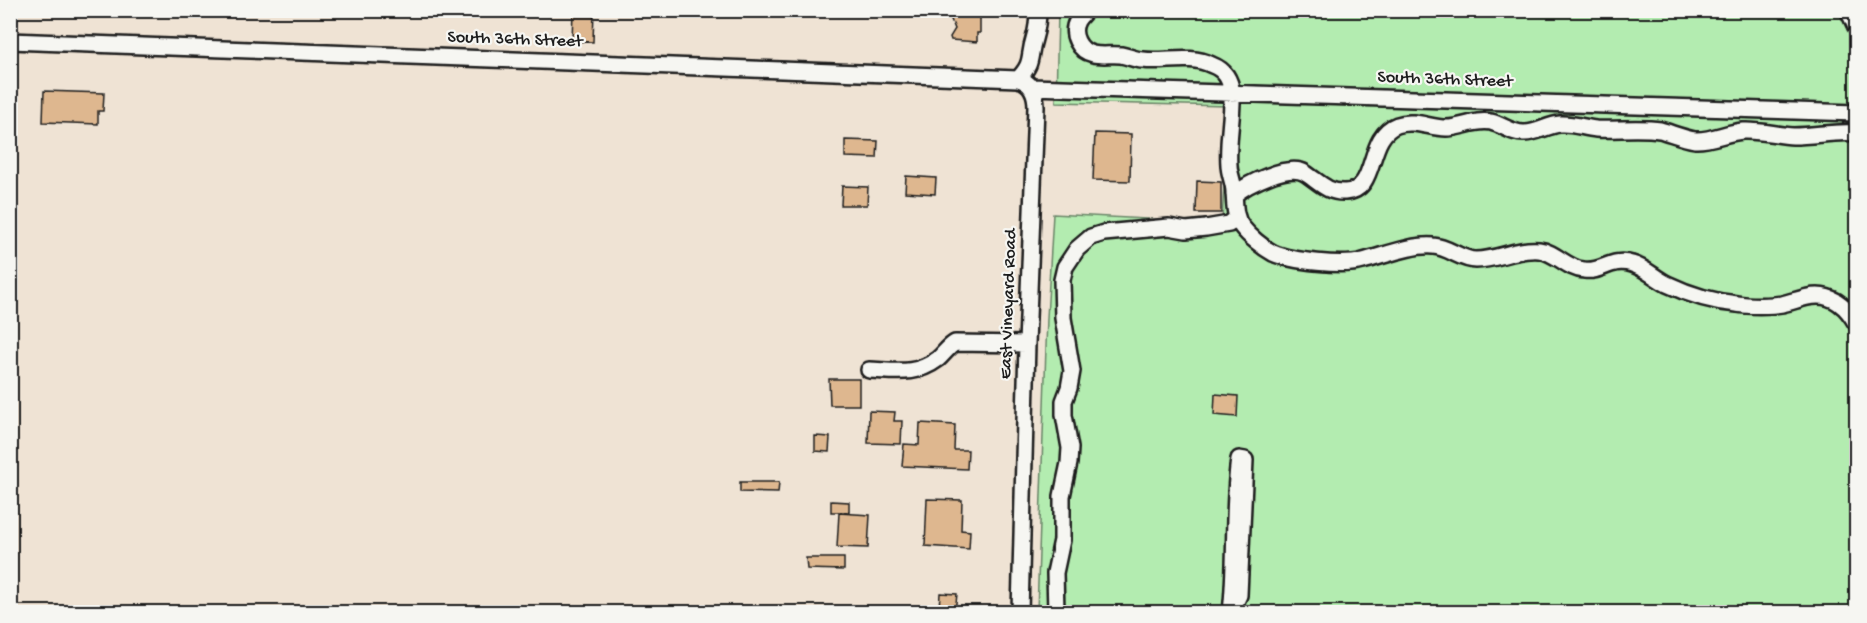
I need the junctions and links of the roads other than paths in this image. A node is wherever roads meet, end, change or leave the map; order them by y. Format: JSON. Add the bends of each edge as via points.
{"nodes":[{"id":1,"x":1038,"y":10,"type":"edge"},
{"id":2,"x":1086,"y":10,"type":"edge"},
{"id":3,"x":1848,"y":10,"type":"edge"},
{"id":4,"x":1857,"y":27,"type":"edge"},
{"id":5,"x":10,"y":41,"type":"edge"},
{"id":6,"x":1025,"y":83,"type":"junction"},
{"id":7,"x":1232,"y":93,"type":"junction"},
{"id":8,"x":1857,"y":113,"type":"edge"},
{"id":9,"x":1857,"y":134,"type":"edge"},
{"id":10,"x":1234,"y":195,"type":"junction"},
{"id":11,"x":1237,"y":218,"type":"junction"},
{"id":12,"x":1857,"y":322,"type":"edge"},
{"id":13,"x":1027,"y":344,"type":"junction"},
{"id":14,"x":869,"y":370,"type":"dead end"},
{"id":15,"x":1231,"y":611,"type":"edge"},
{"id":16,"x":1020,"y":612,"type":"edge"},
{"id":17,"x":1056,"y":612,"type":"edge"}],
"edges":[{"from":1,"to":6,"type":"street","via":[[1038,28]]},
{"from":2,"to":7,"type":"street","via":[[1075,31],[1078,44],[1086,52],[1210,63],[1226,75]]},
{"from":3,"to":4,"type":"street"},
{"from":5,"to":6,"type":"street","name":"South 36th Street"},
{"from":6,"to":7,"type":"street","name":"South 36th Street"},
{"from":6,"to":13,"type":"street","name":"East Vineyard Road","via":[[1036,100]]},
{"from":7,"to":8,"type":"street","name":"South 36th Street"},
{"from":7,"to":10,"type":"street","via":[[1229,166]]},
{"from":9,"to":10,"type":"street","via":[[1793,136],[1743,131],[1693,140],[1656,130],[1592,129],[1575,124],[1525,133],[1490,122],[1450,128],[1411,123],[1397,125],[1378,142],[1364,182],[1356,189],[1333,190],[1295,170],[1264,177]]},
{"from":10,"to":11,"type":"street"},
{"from":11,"to":12,"type":"street","via":[[1271,252],[1294,259],[1360,262],[1427,246],[1476,260],[1541,250],[1583,270],[1618,261],[1634,264],[1667,284],[1738,305],[1778,305],[1824,296],[1837,300]]},
{"from":11,"to":17,"type":"street","via":[[1229,224],[1206,228],[1104,233],[1091,237],[1077,249],[1065,267],[1063,318],[1072,371],[1064,415],[1070,448],[1062,496],[1062,540],[1055,573]]},
{"from":13,"to":14,"type":"street","via":[[955,343],[917,370]]},
{"from":13,"to":16,"type":"street","name":"East Vineyard Road"},
{"from":15,"to":15,"type":"street","via":[[1239,595],[1246,470],[1245,460],[1239,459]]}]}
